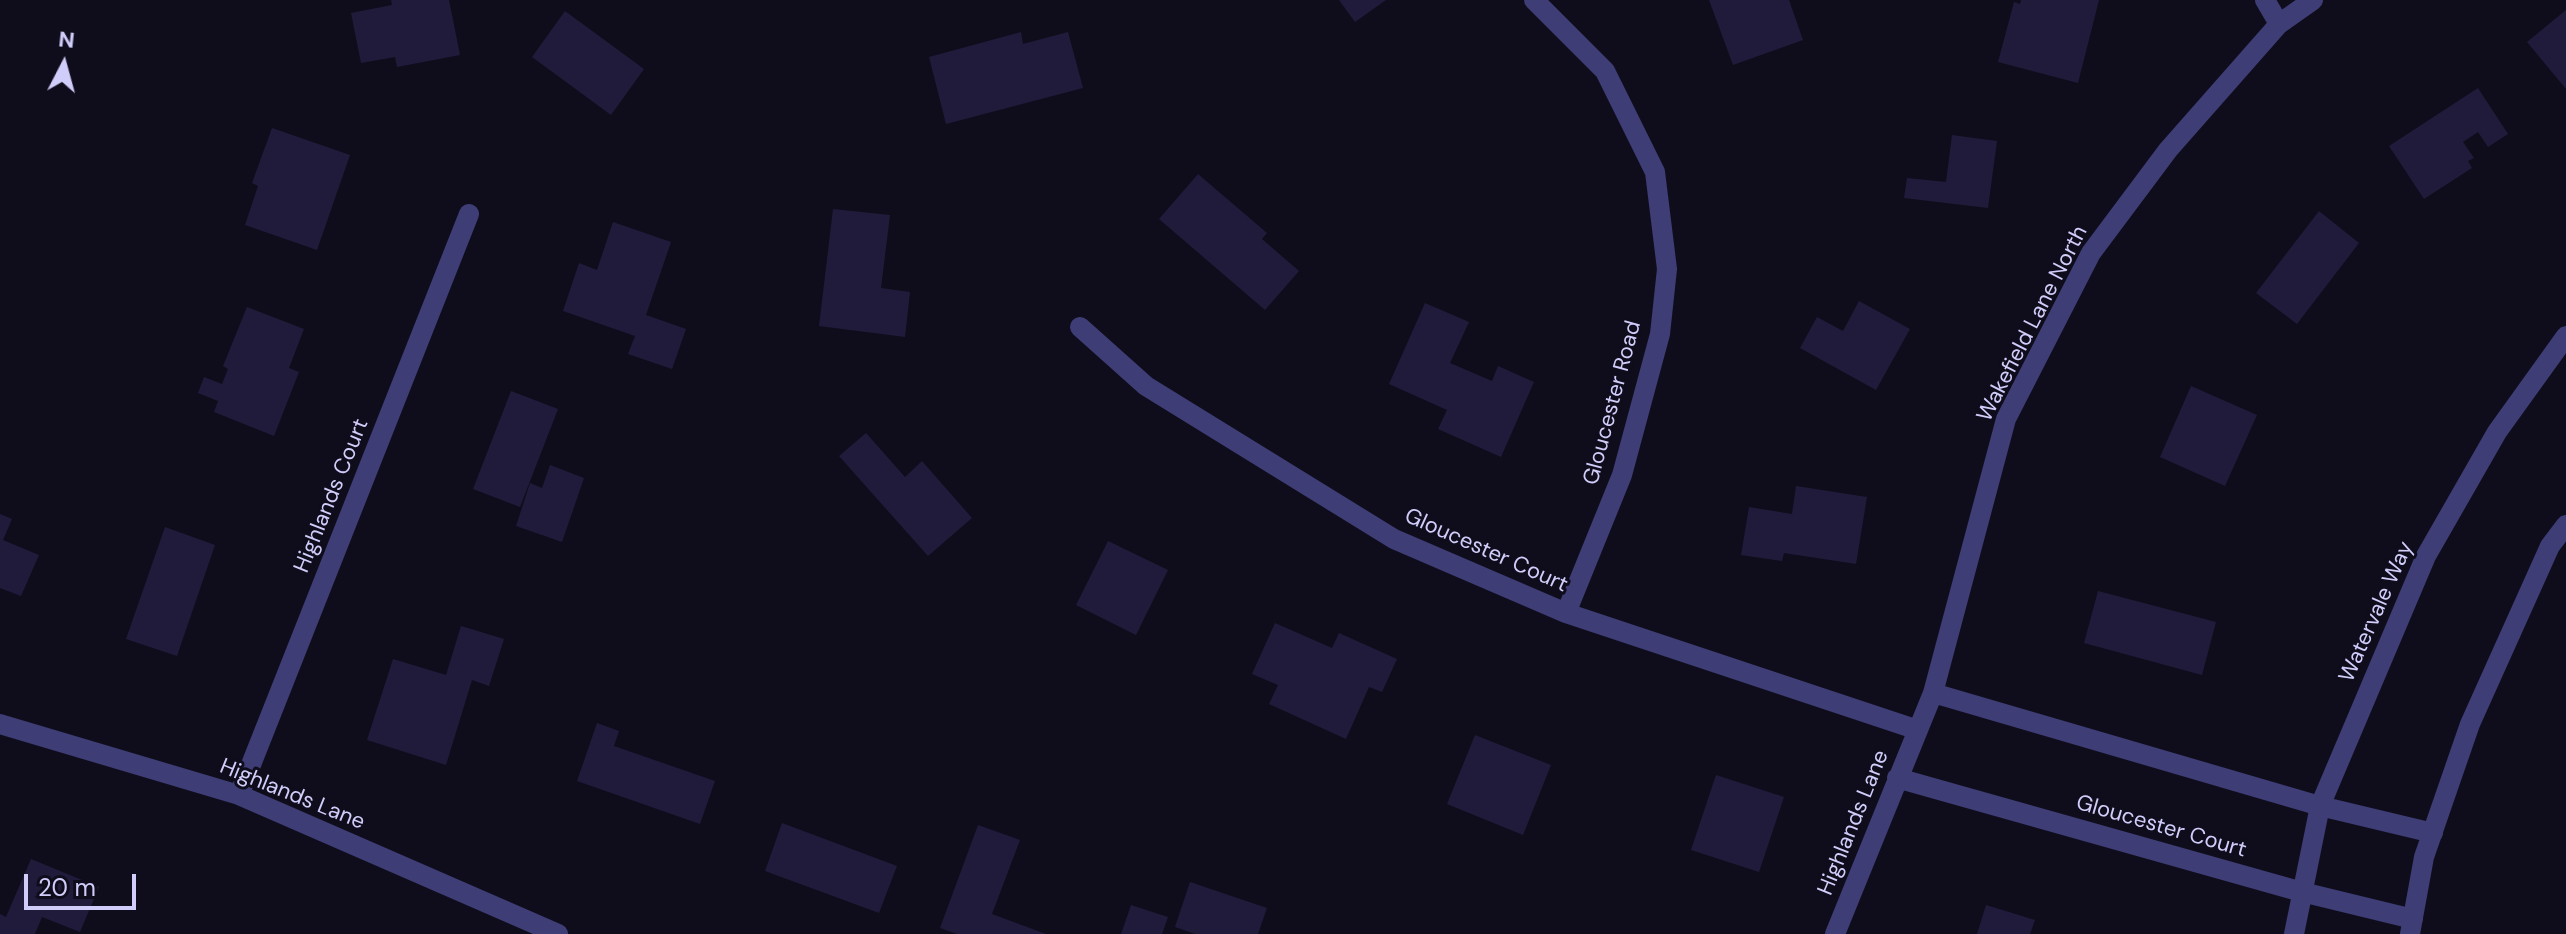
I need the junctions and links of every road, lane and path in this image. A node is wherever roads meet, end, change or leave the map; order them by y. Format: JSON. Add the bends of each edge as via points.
{"nodes":[{"id":1,"x":1534,"y":0,"type":"edge"},
{"id":2,"x":2265,"y":0,"type":"edge"},
{"id":3,"x":2313,"y":0,"type":"edge"},
{"id":4,"x":2279,"y":24,"type":"junction"},
{"id":5,"x":469,"y":214,"type":"dead end"},
{"id":6,"x":1080,"y":327,"type":"dead end"},
{"id":7,"x":2566,"y":336,"type":"edge"},
{"id":8,"x":2566,"y":525,"type":"edge"},
{"id":9,"x":1566,"y":613,"type":"junction"},
{"id":10,"x":1933,"y":693,"type":"junction"},
{"id":11,"x":0,"y":724,"type":"edge"},
{"id":12,"x":1918,"y":730,"type":"junction"},
{"id":13,"x":1897,"y":778,"type":"junction"},
{"id":14,"x":239,"y":795,"type":"junction"},
{"id":15,"x":2320,"y":806,"type":"junction"},
{"id":16,"x":2433,"y":833,"type":"junction"},
{"id":17,"x":2302,"y":892,"type":"junction"},
{"id":18,"x":2412,"y":927,"type":"edge"},
{"id":19,"x":558,"y":934,"type":"edge"},
{"id":20,"x":1835,"y":934,"type":"edge"},
{"id":21,"x":2294,"y":934,"type":"edge"}],
"edges":[{"from":1,"to":9,"type":"street","name":"Gloucester Road","via":[[1605,71],[1655,172],[1667,269],[1660,334],[1622,475]]},
{"from":2,"to":4,"type":"street"},
{"from":3,"to":4,"type":"street","name":"Wakefield Lane North"},
{"from":4,"to":10,"type":"street","name":"Wakefield Lane North","via":[[2168,150],[2091,253],[2006,419]]},
{"from":5,"to":14,"type":"street","name":"Highlands Court"},
{"from":6,"to":9,"type":"street","name":"Gloucester Court","via":[[1146,386],[1394,539]]},
{"from":7,"to":15,"type":"street","name":"Watervale Way","via":[[2497,432],[2426,556]]},
{"from":8,"to":16,"type":"street","via":[[2550,546],[2470,724]]},
{"from":9,"to":12,"type":"street","name":"Gloucester Court"},
{"from":10,"to":12,"type":"street","name":"Wakefield Lane North"},
{"from":10,"to":15,"type":"street"},
{"from":11,"to":14,"type":"street","name":"Highlands Lane"},
{"from":12,"to":13,"type":"street","name":"Highlands Lane"},
{"from":13,"to":17,"type":"street","name":"Gloucester Court"},
{"from":13,"to":20,"type":"street","name":"Highlands Lane"},
{"from":14,"to":19,"type":"street","name":"Highlands Lane"},
{"from":15,"to":16,"type":"street"},
{"from":15,"to":17,"type":"street","name":"Watervale Way"},
{"from":16,"to":18,"type":"street"},
{"from":17,"to":18,"type":"street","name":"Gloucester Court"},
{"from":17,"to":21,"type":"street","name":"Watervale Way"}]}
